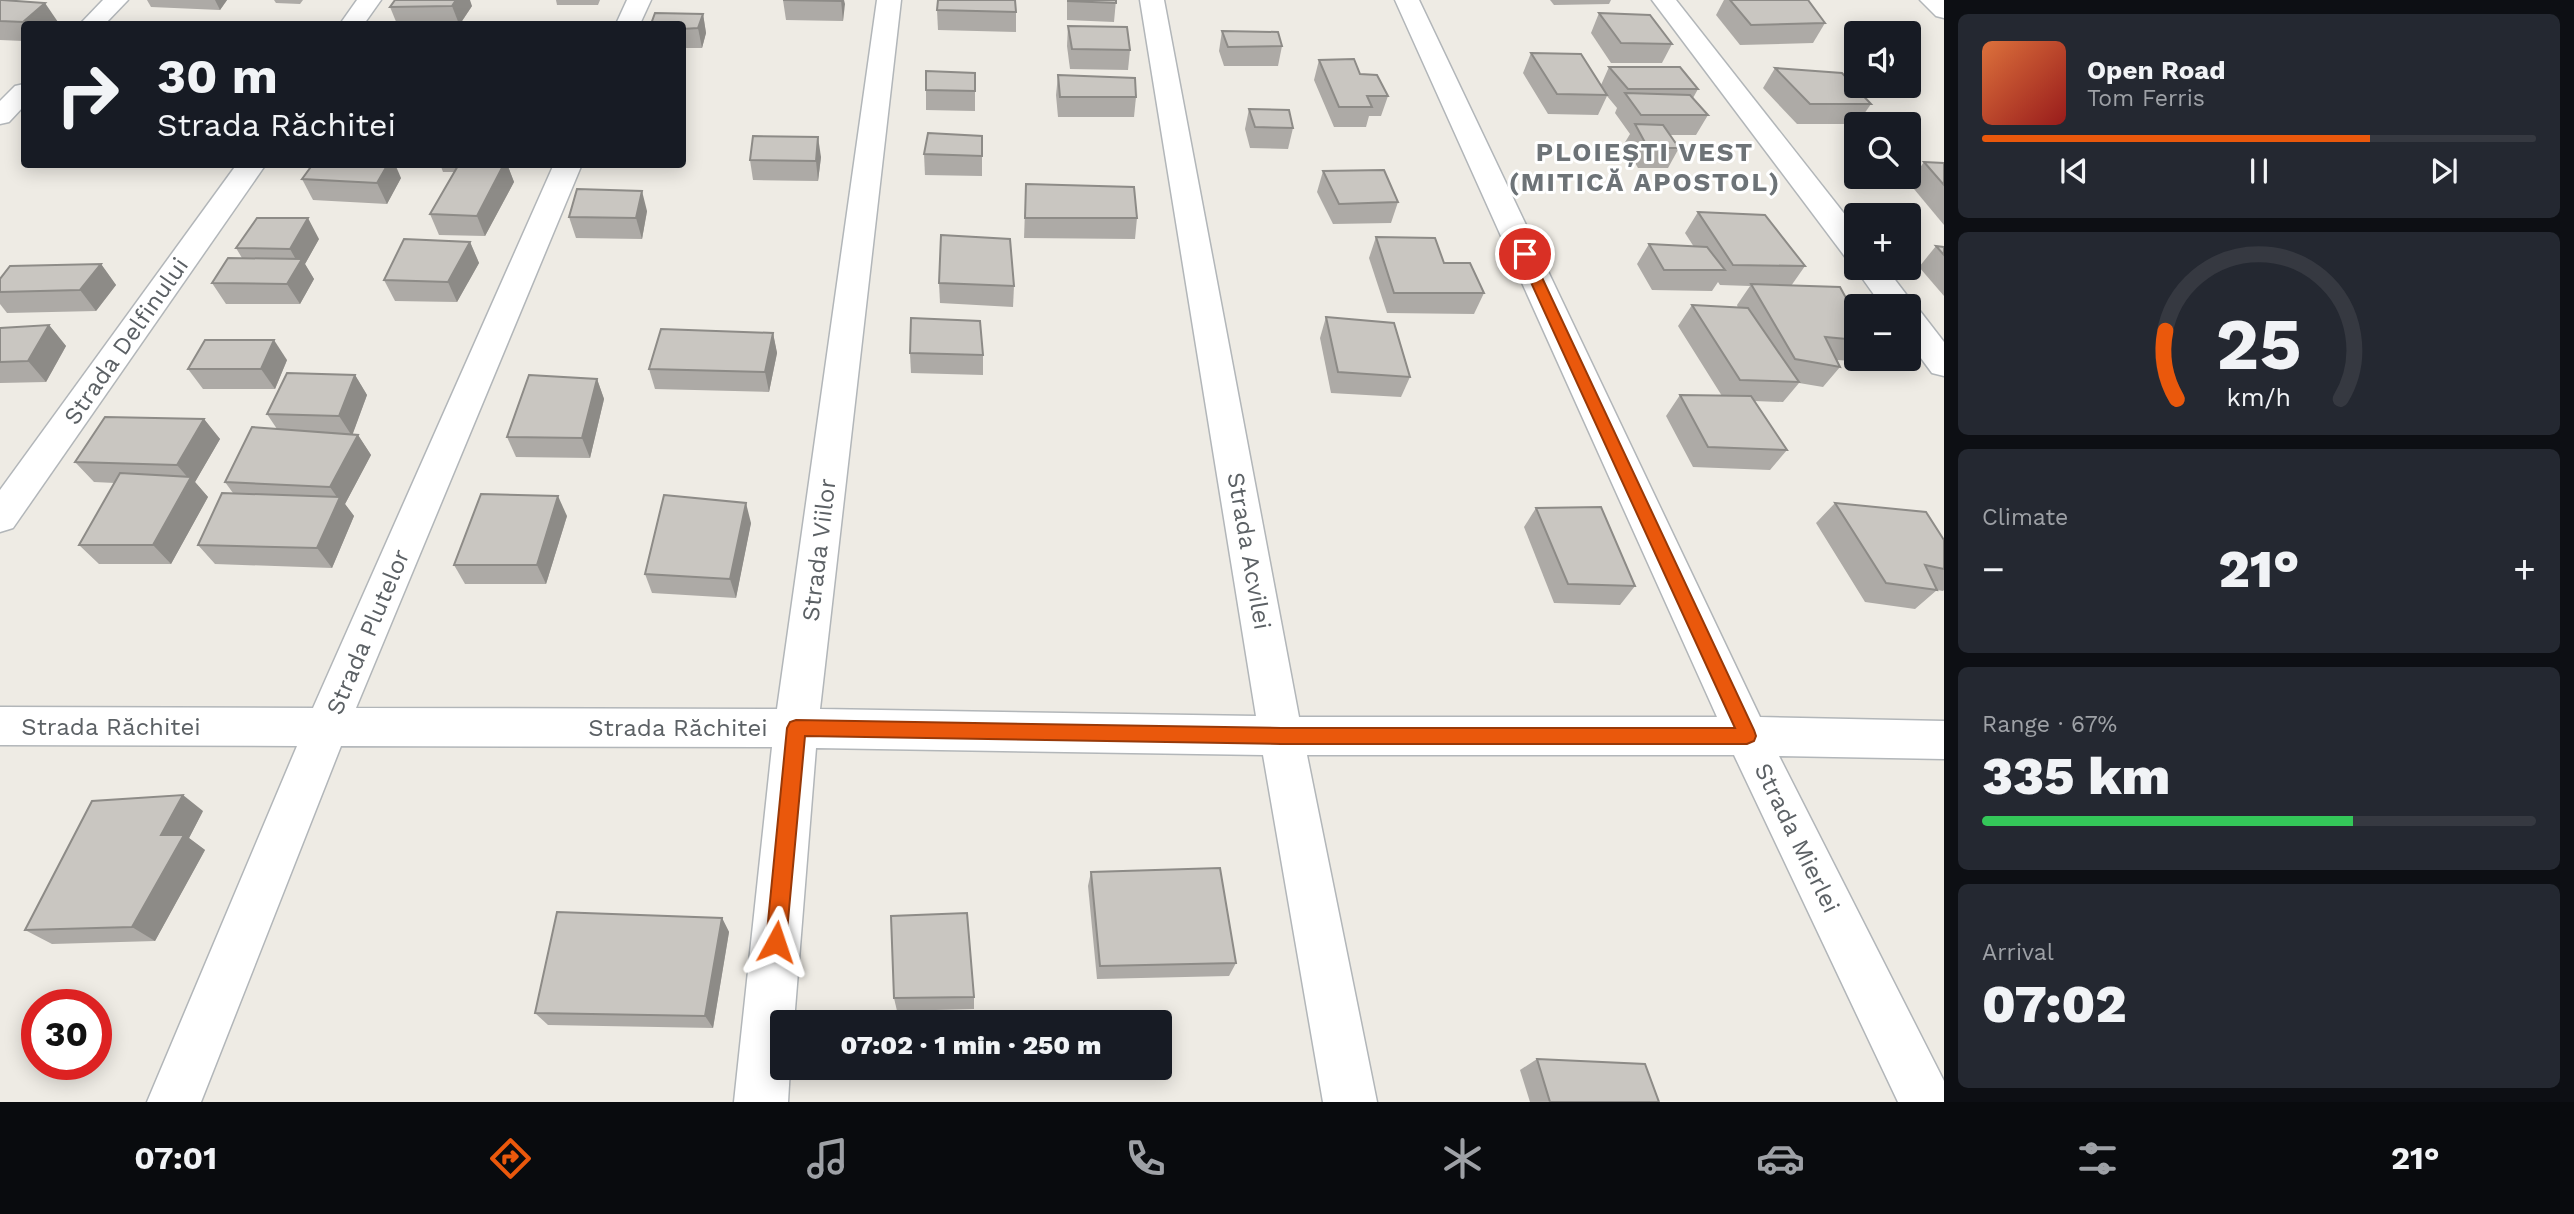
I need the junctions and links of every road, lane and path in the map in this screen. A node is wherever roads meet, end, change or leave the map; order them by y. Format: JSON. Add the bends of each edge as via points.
{"nodes":[{"id":1,"x":116,"y":0,"type":"edge"},
{"id":2,"x":369,"y":0,"type":"edge"},
{"id":3,"x":639,"y":0,"type":"edge"},
{"id":4,"x":889,"y":0,"type":"edge"},
{"id":5,"x":1152,"y":0,"type":"edge"},
{"id":6,"x":1407,"y":0,"type":"edge"},
{"id":7,"x":1664,"y":0,"type":"edge"},
{"id":8,"x":1932,"y":0,"type":"edge"},
{"id":9,"x":1944,"y":11,"type":"edge"},
{"id":10,"x":95,"y":21,"type":"edge"},
{"id":11,"x":354,"y":21,"type":"edge"},
{"id":12,"x":629,"y":21,"type":"edge"},
{"id":13,"x":21,"y":95,"type":"edge"},
{"id":14,"x":0,"y":116,"type":"edge"},
{"id":15,"x":249,"y":168,"type":"edge"},
{"id":16,"x":566,"y":168,"type":"edge"},
{"id":17,"x":1844,"y":234,"type":"edge"},
{"id":18,"x":1879,"y":280,"type":"edge"},
{"id":19,"x":1890,"y":294,"type":"edge"},
{"id":20,"x":1921,"y":335,"type":"edge"},
{"id":21,"x":1944,"y":365,"type":"edge"},
{"id":22,"x":0,"y":518,"type":"edge"},
{"id":23,"x":0,"y":726,"type":"edge"},
{"id":24,"x":326,"y":728,"type":"junction"},
{"id":25,"x":796,"y":728,"type":"junction"},
{"id":26,"x":1281,"y":736,"type":"junction"},
{"id":27,"x":1747,"y":736,"type":"junction"},
{"id":28,"x":1944,"y":740,"type":"edge"},
{"id":29,"x":174,"y":1102,"type":"edge"},
{"id":30,"x":761,"y":1102,"type":"edge"},
{"id":31,"x":1350,"y":1102,"type":"edge"},
{"id":32,"x":1926,"y":1102,"type":"edge"}],
"edges":[{"from":1,"to":10,"type":"street"},
{"from":2,"to":11,"type":"street"},
{"from":3,"to":12,"type":"street"},
{"from":4,"to":25,"type":"street","name":"Strada Viilor"},
{"from":5,"to":26,"type":"street","name":"Strada Acvilei"},
{"from":6,"to":27,"type":"street","name":"Strada Mierlei"},
{"from":7,"to":17,"type":"street"},
{"from":8,"to":9,"type":"street"},
{"from":13,"to":14,"type":"street"},
{"from":15,"to":22,"type":"street","name":"Strada Delfinului"},
{"from":16,"to":24,"type":"street","name":"Strada Plutelor"},
{"from":18,"to":19,"type":"street"},
{"from":20,"to":21,"type":"street"},
{"from":23,"to":24,"type":"street","name":"Strada Răchitei"},
{"from":24,"to":25,"type":"street","name":"Strada Răchitei"},
{"from":24,"to":29,"type":"street","name":"Strada Plutelor"},
{"from":25,"to":26,"type":"street","name":"Strada Răchitei"},
{"from":25,"to":30,"type":"street","name":"Strada Viilor"},
{"from":26,"to":27,"type":"street","name":"Strada Răchitei"},
{"from":26,"to":31,"type":"street","name":"Strada Acvilei"},
{"from":27,"to":28,"type":"street","name":"Strada Răchitei"},
{"from":27,"to":32,"type":"street","name":"Strada Mierlei"}]}
